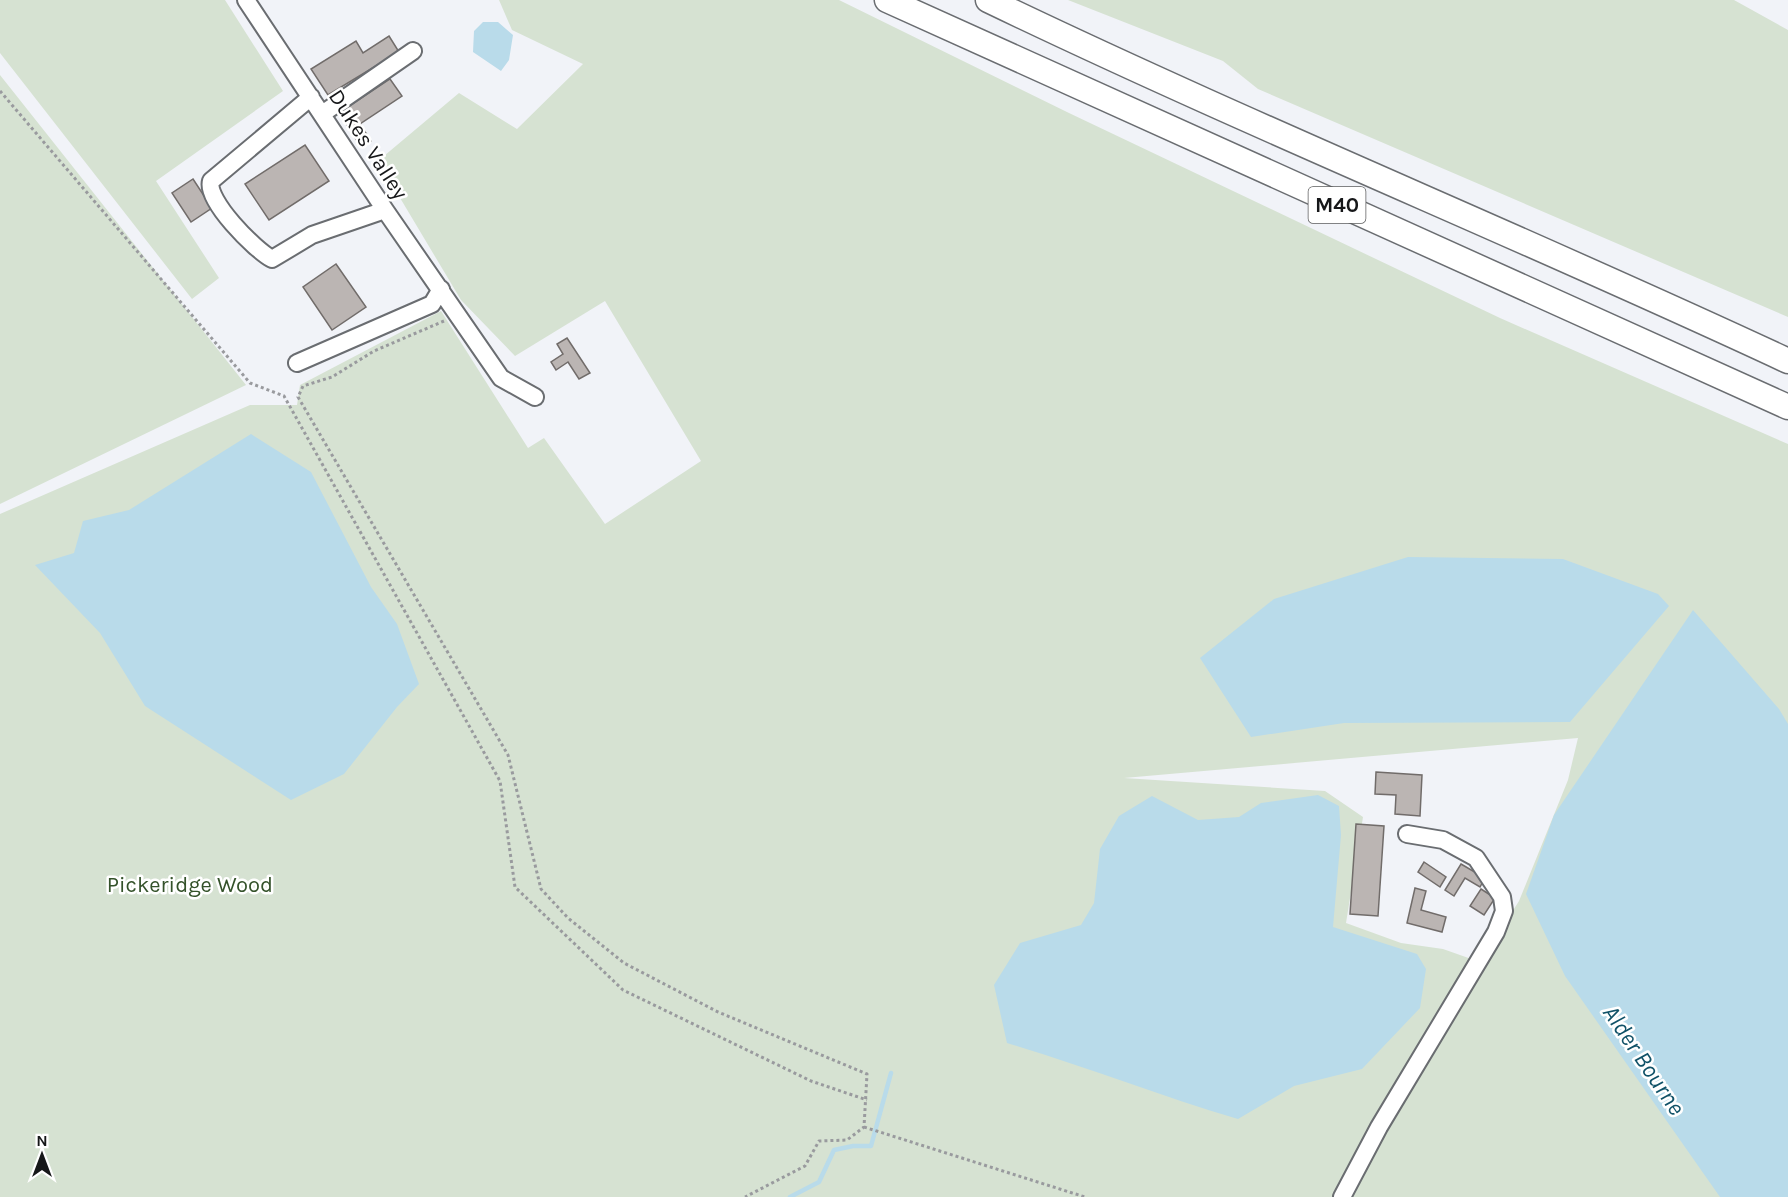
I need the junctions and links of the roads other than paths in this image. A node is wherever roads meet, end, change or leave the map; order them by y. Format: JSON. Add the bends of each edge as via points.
{"nodes":[{"id":1,"x":246,"y":0,"type":"edge"},
{"id":2,"x":888,"y":0,"type":"edge"},
{"id":3,"x":988,"y":0,"type":"edge"},
{"id":4,"x":413,"y":51,"type":"dead end"},
{"id":5,"x":311,"y":97,"type":"junction"},
{"id":6,"x":322,"y":114,"type":"junction"},
{"id":7,"x":385,"y":210,"type":"junction"},
{"id":8,"x":441,"y":289,"type":"junction"},
{"id":9,"x":1788,"y":362,"type":"edge"},
{"id":10,"x":297,"y":363,"type":"dead end"},
{"id":11,"x":535,"y":397,"type":"dead end"},
{"id":12,"x":1788,"y":406,"type":"edge"},
{"id":13,"x":1407,"y":834,"type":"dead end"},
{"id":14,"x":1342,"y":1197,"type":"edge"}],
"edges":[{"from":1,"to":5,"type":"street","name":"Dukes Valley"},
{"from":2,"to":12,"type":"highway","number":"M40"},
{"from":3,"to":9,"type":"highway","number":"M40"},
{"from":4,"to":6,"type":"street"},
{"from":5,"to":6,"type":"street","name":"Dukes Valley"},
{"from":5,"to":7,"type":"street","via":[[211,181],[211,191],[238,232],[272,260],[312,235]]},
{"from":6,"to":7,"type":"street","name":"Dukes Valley"},
{"from":7,"to":8,"type":"street","name":"Dukes Valley"},
{"from":8,"to":10,"type":"street","via":[[432,304]]},
{"from":8,"to":11,"type":"street","name":"Dukes Valley","via":[[501,378]]},
{"from":13,"to":14,"type":"street","via":[[1443,840],[1476,858],[1502,897],[1504,911],[1496,932],[1379,1127]]}]}
